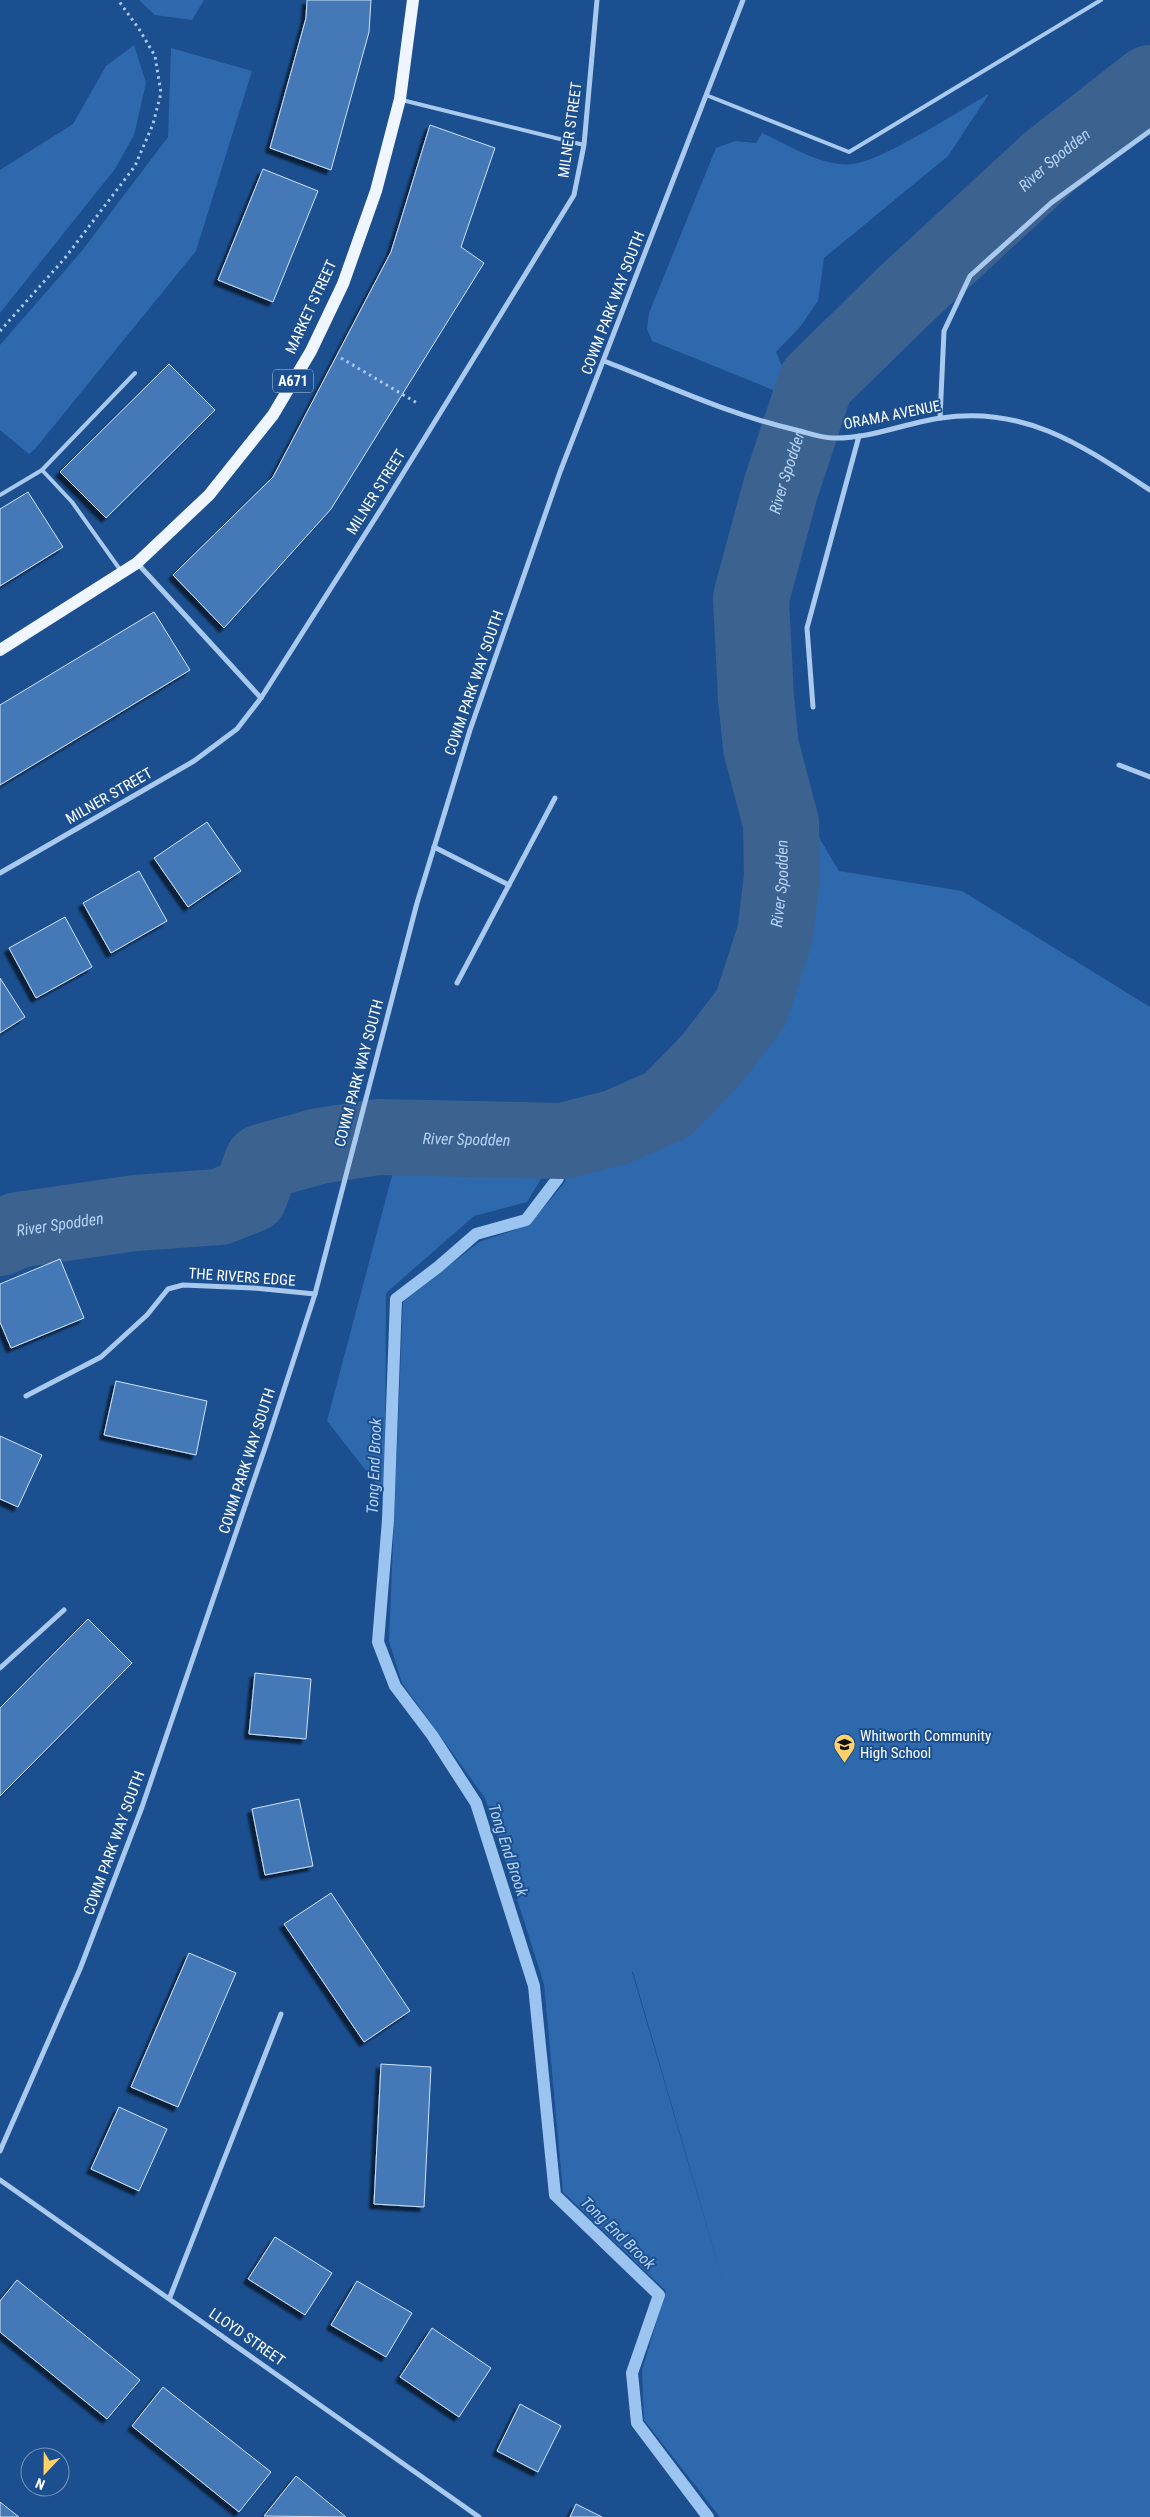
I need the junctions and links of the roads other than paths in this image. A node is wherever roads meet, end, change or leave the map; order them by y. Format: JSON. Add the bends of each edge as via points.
{"nodes":[{"id":1,"x":413,"y":0,"type":"edge"},
{"id":2,"x":597,"y":0,"type":"edge"},
{"id":3,"x":743,"y":0,"type":"edge"},
{"id":4,"x":1101,"y":0,"type":"edge"},
{"id":5,"x":706,"y":95,"type":"junction"},
{"id":6,"x":400,"y":99,"type":"junction"},
{"id":7,"x":1150,"y":131,"type":"edge"},
{"id":8,"x":584,"y":144,"type":"junction"},
{"id":9,"x":604,"y":361,"type":"junction"},
{"id":10,"x":135,"y":373,"type":"dead end"},
{"id":11,"x":940,"y":418,"type":"junction"},
{"id":12,"x":859,"y":436,"type":"junction"},
{"id":13,"x":42,"y":470,"type":"junction"},
{"id":14,"x":1150,"y":490,"type":"edge"},
{"id":15,"x":0,"y":495,"type":"edge"},
{"id":16,"x":137,"y":563,"type":"junction"},
{"id":17,"x":122,"y":573,"type":"junction"},
{"id":18,"x":0,"y":650,"type":"edge"},
{"id":19,"x":261,"y":698,"type":"junction"},
{"id":20,"x":813,"y":707,"type":"dead end"},
{"id":21,"x":1120,"y":765,"type":"dead end"},
{"id":22,"x":1150,"y":778,"type":"edge"},
{"id":23,"x":556,"y":798,"type":"dead end"},
{"id":24,"x":434,"y":847,"type":"junction"},
{"id":25,"x":0,"y":873,"type":"edge"},
{"id":26,"x":509,"y":886,"type":"junction"},
{"id":27,"x":458,"y":983,"type":"dead end"},
{"id":28,"x":314,"y":1294,"type":"junction"},
{"id":29,"x":26,"y":1396,"type":"dead end"},
{"id":30,"x":64,"y":1610,"type":"dead end"},
{"id":31,"x":0,"y":1668,"type":"edge"},
{"id":32,"x":281,"y":2014,"type":"dead end"},
{"id":33,"x":0,"y":2150,"type":"edge"},
{"id":34,"x":0,"y":2180,"type":"edge"},
{"id":35,"x":170,"y":2298,"type":"junction"},
{"id":36,"x":479,"y":2517,"type":"edge"}],
"edges":[{"from":1,"to":6,"type":"main road","name":"MARKET STREET","number":"A671"},
{"from":2,"to":8,"type":"street","name":"MILNER STREET"},
{"from":3,"to":5,"type":"street","name":"COWM PARK WAY SOUTH"},
{"from":4,"to":5,"type":"lane","via":[[849,152]]},
{"from":5,"to":9,"type":"street","name":"COWM PARK WAY SOUTH"},
{"from":6,"to":8,"type":"lane"},
{"from":6,"to":16,"type":"main road","name":"MARKET STREET","number":"A671","via":[[376,191],[343,284],[314,343],[273,415],[209,495]]},
{"from":7,"to":11,"type":"street","via":[[1051,203],[970,276],[944,331]]},
{"from":8,"to":19,"type":"street","name":"MILNER STREET","via":[[574,195]]},
{"from":9,"to":12,"type":"street","name":"ORAMA AVENUE","via":[[765,423],[832,438]]},
{"from":9,"to":24,"type":"street","name":"COWM PARK WAY SOUTH","via":[[560,472],[470,730]]},
{"from":10,"to":13,"type":"lane"},
{"from":11,"to":12,"type":"street","name":"ORAMA AVENUE"},
{"from":11,"to":14,"type":"street","name":"ORAMA AVENUE","via":[[976,414],[1034,424],[1084,447]]},
{"from":12,"to":20,"type":"street","via":[[807,628]]},
{"from":13,"to":15,"type":"lane"},
{"from":13,"to":17,"type":"lane","via":[[72,502]]},
{"from":16,"to":17,"type":"main road","name":"MARKET STREET","number":"A671"},
{"from":16,"to":19,"type":"street"},
{"from":17,"to":18,"type":"main road","name":"MARKET STREET","number":"A671"},
{"from":19,"to":25,"type":"street","name":"MILNER STREET","via":[[237,729],[194,761]]},
{"from":21,"to":22,"type":"street"},
{"from":23,"to":26,"type":"street"},
{"from":24,"to":26,"type":"street"},
{"from":24,"to":28,"type":"street","name":"COWM PARK WAY SOUTH"},
{"from":26,"to":27,"type":"street"},
{"from":28,"to":29,"type":"street","name":"THE RIVERS EDGE","via":[[183,1285],[168,1289],[147,1315],[101,1357]]},
{"from":28,"to":33,"type":"street","name":"COWM PARK WAY SOUTH","via":[[142,1807],[80,1968]]},
{"from":30,"to":31,"type":"street"},
{"from":32,"to":35,"type":"street"},
{"from":34,"to":35,"type":"street","name":"LLOYD STREET"},
{"from":35,"to":36,"type":"street","name":"LLOYD STREET"}]}
